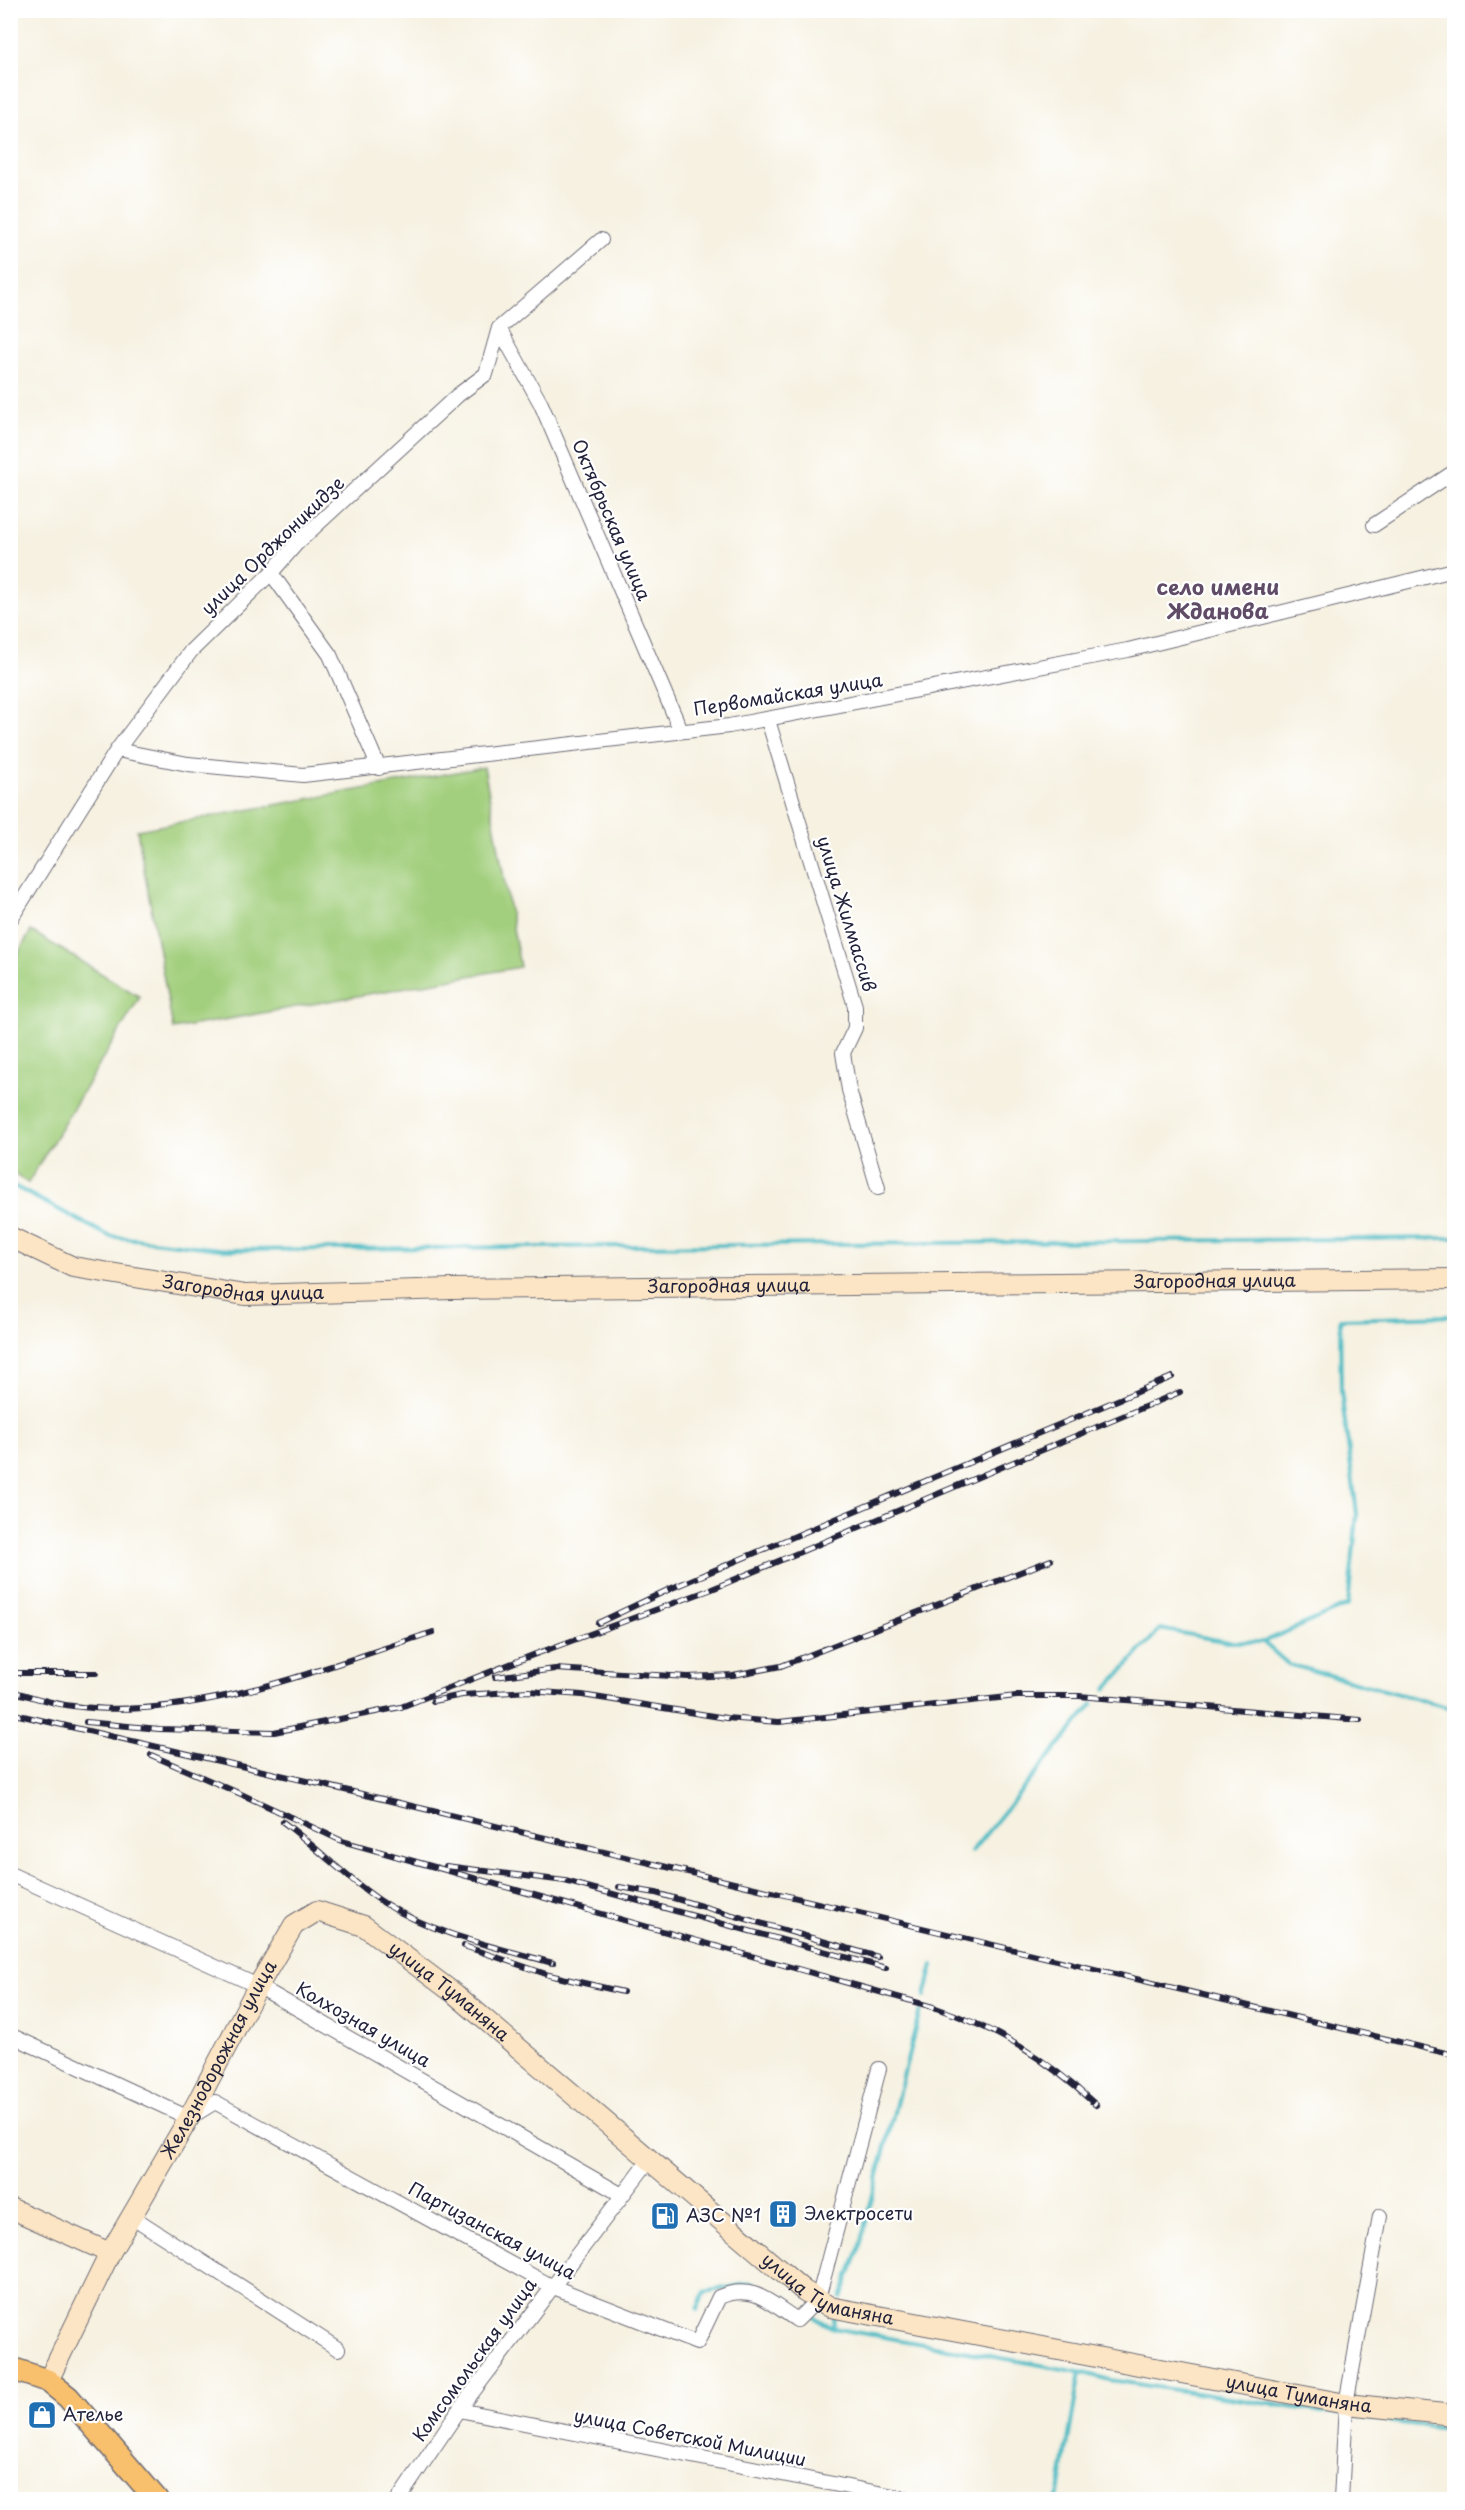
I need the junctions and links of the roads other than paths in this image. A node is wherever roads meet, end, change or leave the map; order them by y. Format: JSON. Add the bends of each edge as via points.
{"nodes":[{"id":1,"x":601,"y":240,"type":"dead end"},
{"id":2,"x":499,"y":328,"type":"junction"},
{"id":3,"x":1455,"y":472,"type":"edge"},
{"id":4,"x":1374,"y":525,"type":"dead end"},
{"id":5,"x":1455,"y":570,"type":"edge"},
{"id":6,"x":271,"y":573,"type":"junction"},
{"id":7,"x":768,"y":720,"type":"junction"},
{"id":8,"x":681,"y":731,"type":"junction"},
{"id":9,"x":117,"y":750,"type":"junction"},
{"id":10,"x":379,"y":768,"type":"junction"},
{"id":11,"x":10,"y":920,"type":"edge"},
{"id":12,"x":878,"y":1188,"type":"dead end"},
{"id":13,"x":10,"y":1237,"type":"edge"},
{"id":14,"x":1455,"y":1279,"type":"edge"},
{"id":15,"x":10,"y":1874,"type":"edge"},
{"id":16,"x":317,"y":1911,"type":"joint"},
{"id":17,"x":258,"y":1986,"type":"junction"},
{"id":18,"x":10,"y":2035,"type":"edge"},
{"id":19,"x":879,"y":2069,"type":"dead end"},
{"id":20,"x":189,"y":2118,"type":"junction"},
{"id":21,"x":650,"y":2159,"type":"junction"},
{"id":22,"x":622,"y":2195,"type":"junction"},
{"id":23,"x":10,"y":2208,"type":"edge"},
{"id":24,"x":131,"y":2216,"type":"junction"},
{"id":25,"x":1380,"y":2216,"type":"dead end"},
{"id":26,"x":110,"y":2253,"type":"junction"},
{"id":27,"x":551,"y":2286,"type":"junction"},
{"id":28,"x":818,"y":2299,"type":"junction"},
{"id":29,"x":338,"y":2349,"type":"dead end"},
{"id":30,"x":10,"y":2368,"type":"edge"},
{"id":31,"x":48,"y":2381,"type":"junction"},
{"id":32,"x":1346,"y":2404,"type":"junction"},
{"id":33,"x":459,"y":2410,"type":"junction"},
{"id":34,"x":1455,"y":2415,"type":"edge"},
{"id":35,"x":157,"y":2499,"type":"edge"},
{"id":36,"x":398,"y":2499,"type":"edge"},
{"id":37,"x":914,"y":2499,"type":"edge"},
{"id":38,"x":1341,"y":2499,"type":"edge"}],
"edges":[{"from":1,"to":2,"type":"street"},
{"from":2,"to":6,"type":"street","name":"улица Орджоникидзе","via":[[486,374],[458,395],[297,543]]},
{"from":2,"to":8,"type":"street","name":"Октябрьская улица","via":[[541,404]]},
{"from":3,"to":4,"type":"street"},
{"from":5,"to":7,"type":"street","name":"Первомайская улица","via":[[1128,650]]},
{"from":6,"to":9,"type":"street","name":"улица Орджоникидзе","via":[[190,651]]},
{"from":6,"to":10,"type":"street","via":[[330,655]]},
{"from":7,"to":8,"type":"street","name":"Первомайская улица"},
{"from":7,"to":12,"type":"street","name":"улица Жилмассив","via":[[855,1006],[855,1028],[843,1053],[849,1090]]},
{"from":8,"to":10,"type":"street","name":"Первомайская улица"},
{"from":9,"to":10,"type":"street","name":"Первомайская улица","via":[[188,764],[303,775]]},
{"from":9,"to":11,"type":"street","name":"улица Орджоникидзе"},
{"from":13,"to":14,"type":"street","name":"Загородная улица","via":[[73,1267],[245,1295],[452,1289]]},
{"from":15,"to":17,"type":"street","name":"Колхозная улица"},
{"from":16,"to":17,"type":"street","name":"Железнодорожная улица","via":[[294,1925]]},
{"from":16,"to":21,"type":"street","name":"улица Туманяна","via":[[364,1926],[455,1994]]},
{"from":17,"to":20,"type":"street","name":"Железнодорожная улица"},
{"from":17,"to":22,"type":"street","name":"Колхозная улица"},
{"from":18,"to":20,"type":"street"},
{"from":19,"to":28,"type":"street"},
{"from":20,"to":24,"type":"street","name":"Железнодорожная улица"},
{"from":20,"to":27,"type":"street","name":"Партизанская улица","via":[[214,2102]]},
{"from":21,"to":22,"type":"street","name":"Комсомольская улица"},
{"from":21,"to":28,"type":"street","name":"улица Туманяна","via":[[802,2290]]},
{"from":22,"to":27,"type":"street","name":"Комсомольская улица"},
{"from":23,"to":26,"type":"street"},
{"from":24,"to":26,"type":"street","name":"Железнодорожная улица"},
{"from":24,"to":29,"type":"street"},
{"from":25,"to":32,"type":"street"},
{"from":26,"to":31,"type":"street","name":"Железнодорожная улица"},
{"from":27,"to":28,"type":"street","name":"Партизанская улица","via":[[697,2343],[719,2297],[734,2291],[751,2291],[797,2320]]},
{"from":27,"to":33,"type":"street","name":"Комсомольская улица"},
{"from":28,"to":32,"type":"street","name":"улица Туманяна","via":[[830,2307]]},
{"from":30,"to":31,"type":"main road"},
{"from":31,"to":35,"type":"main road","via":[[68,2397]]},
{"from":32,"to":34,"type":"street","name":"улица Туманяна"},
{"from":32,"to":38,"type":"street"},
{"from":33,"to":36,"type":"street","name":"Комсомольская улица"},
{"from":33,"to":37,"type":"street","name":"улица Советской Милиции"}]}
